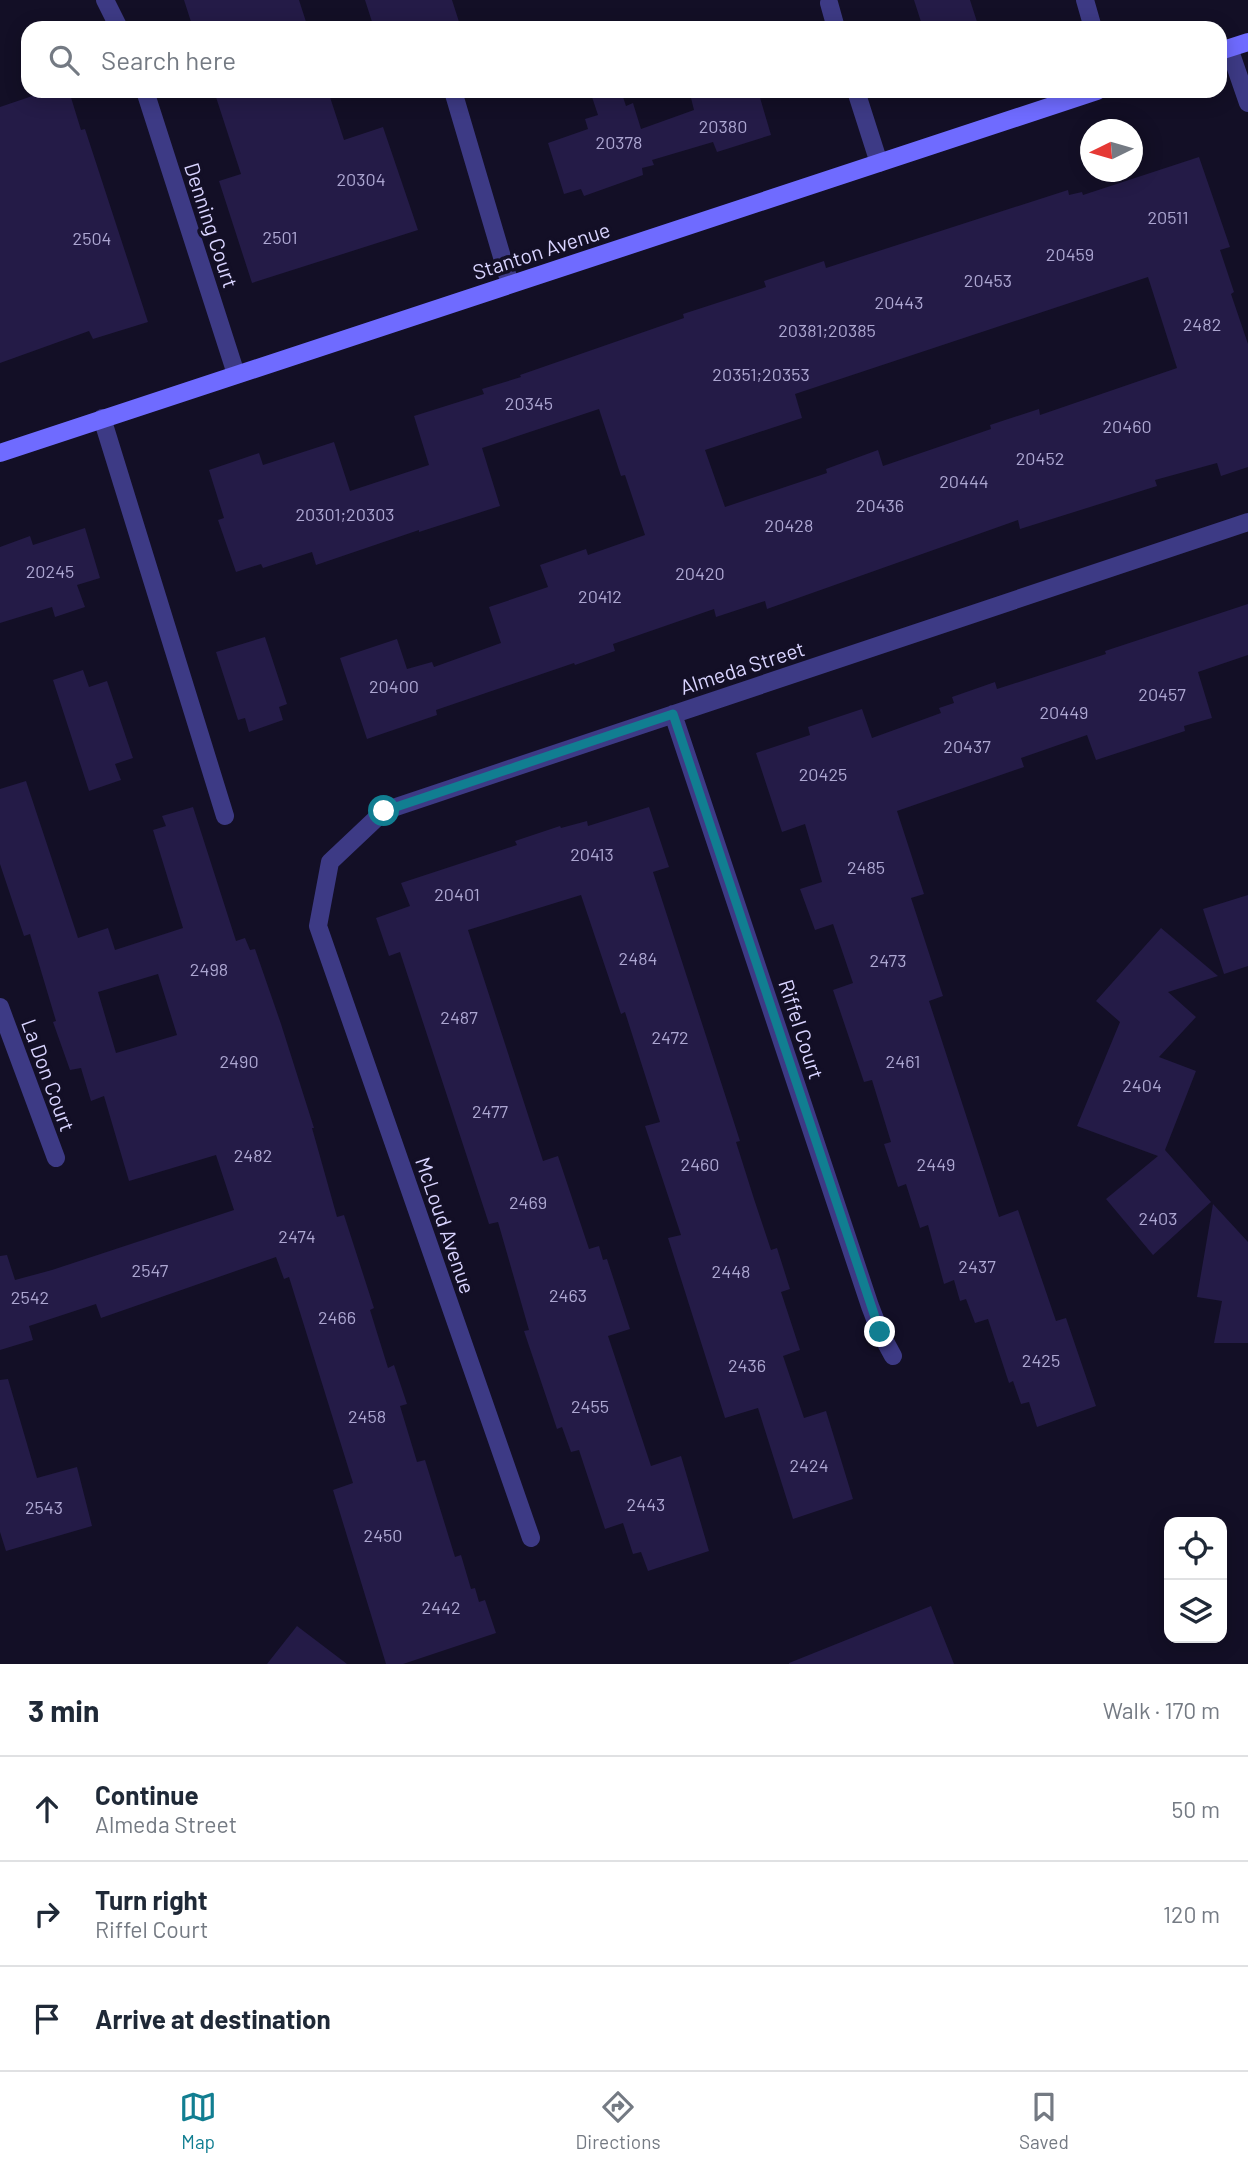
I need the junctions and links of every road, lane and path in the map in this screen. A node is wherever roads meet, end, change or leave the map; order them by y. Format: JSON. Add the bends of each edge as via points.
{"nodes":[{"id":1,"x":105,"y":0,"type":"edge"},
{"id":2,"x":1085,"y":0,"type":"edge"},
{"id":3,"x":829,"y":3,"type":"dead end"},
{"id":4,"x":116,"y":21,"type":"edge"},
{"id":5,"x":834,"y":21,"type":"edge"},
{"id":6,"x":1091,"y":21,"type":"edge"},
{"id":7,"x":1248,"y":42,"type":"edge"},
{"id":8,"x":1227,"y":48,"type":"edge"},
{"id":9,"x":1227,"y":54,"type":"edge"},
{"id":10,"x":147,"y":98,"type":"edge"},
{"id":11,"x":455,"y":98,"type":"edge"},
{"id":12,"x":858,"y":98,"type":"edge"},
{"id":13,"x":1076,"y":98,"type":"edge"},
{"id":14,"x":1248,"y":103,"type":"edge"},
{"id":15,"x":879,"y":163,"type":"junction"},
{"id":16,"x":510,"y":284,"type":"junction"},
{"id":17,"x":236,"y":374,"type":"junction"},
{"id":18,"x":102,"y":418,"type":"junction"},
{"id":19,"x":0,"y":453,"type":"edge"},
{"id":20,"x":1248,"y":522,"type":"edge"},
{"id":21,"x":673,"y":714,"type":"junction"},
{"id":22,"x":225,"y":816,"type":"dead end"},
{"id":23,"x":318,"y":926,"type":"joint"},
{"id":24,"x":0,"y":1007,"type":"edge"},
{"id":25,"x":56,"y":1158,"type":"dead end"},
{"id":26,"x":893,"y":1356,"type":"dead end"},
{"id":27,"x":531,"y":1538,"type":"dead end"}],
"edges":[{"from":1,"to":4,"type":"street"},
{"from":2,"to":6,"type":"street"},
{"from":3,"to":5,"type":"street"},
{"from":7,"to":8,"type":"street"},
{"from":9,"to":14,"type":"street"},
{"from":10,"to":17,"type":"street","name":"Denning Court"},
{"from":11,"to":16,"type":"street"},
{"from":12,"to":15,"type":"street"},
{"from":13,"to":15,"type":"street","name":"Stanton Avenue"},
{"from":15,"to":16,"type":"street","name":"Stanton Avenue"},
{"from":16,"to":17,"type":"street","name":"Stanton Avenue"},
{"from":17,"to":18,"type":"street","name":"Stanton Avenue"},
{"from":18,"to":19,"type":"street","name":"Stanton Avenue"},
{"from":18,"to":22,"type":"street"},
{"from":20,"to":21,"type":"street","name":"Almeda Street"},
{"from":21,"to":23,"type":"street","name":"Almeda Street","via":[[384,811],[330,862]]},
{"from":21,"to":26,"type":"street","name":"Riffel Court","via":[[866,1293]]},
{"from":23,"to":27,"type":"street","name":"McLoud Avenue"},
{"from":24,"to":25,"type":"street","name":"La Don Court"}]}
